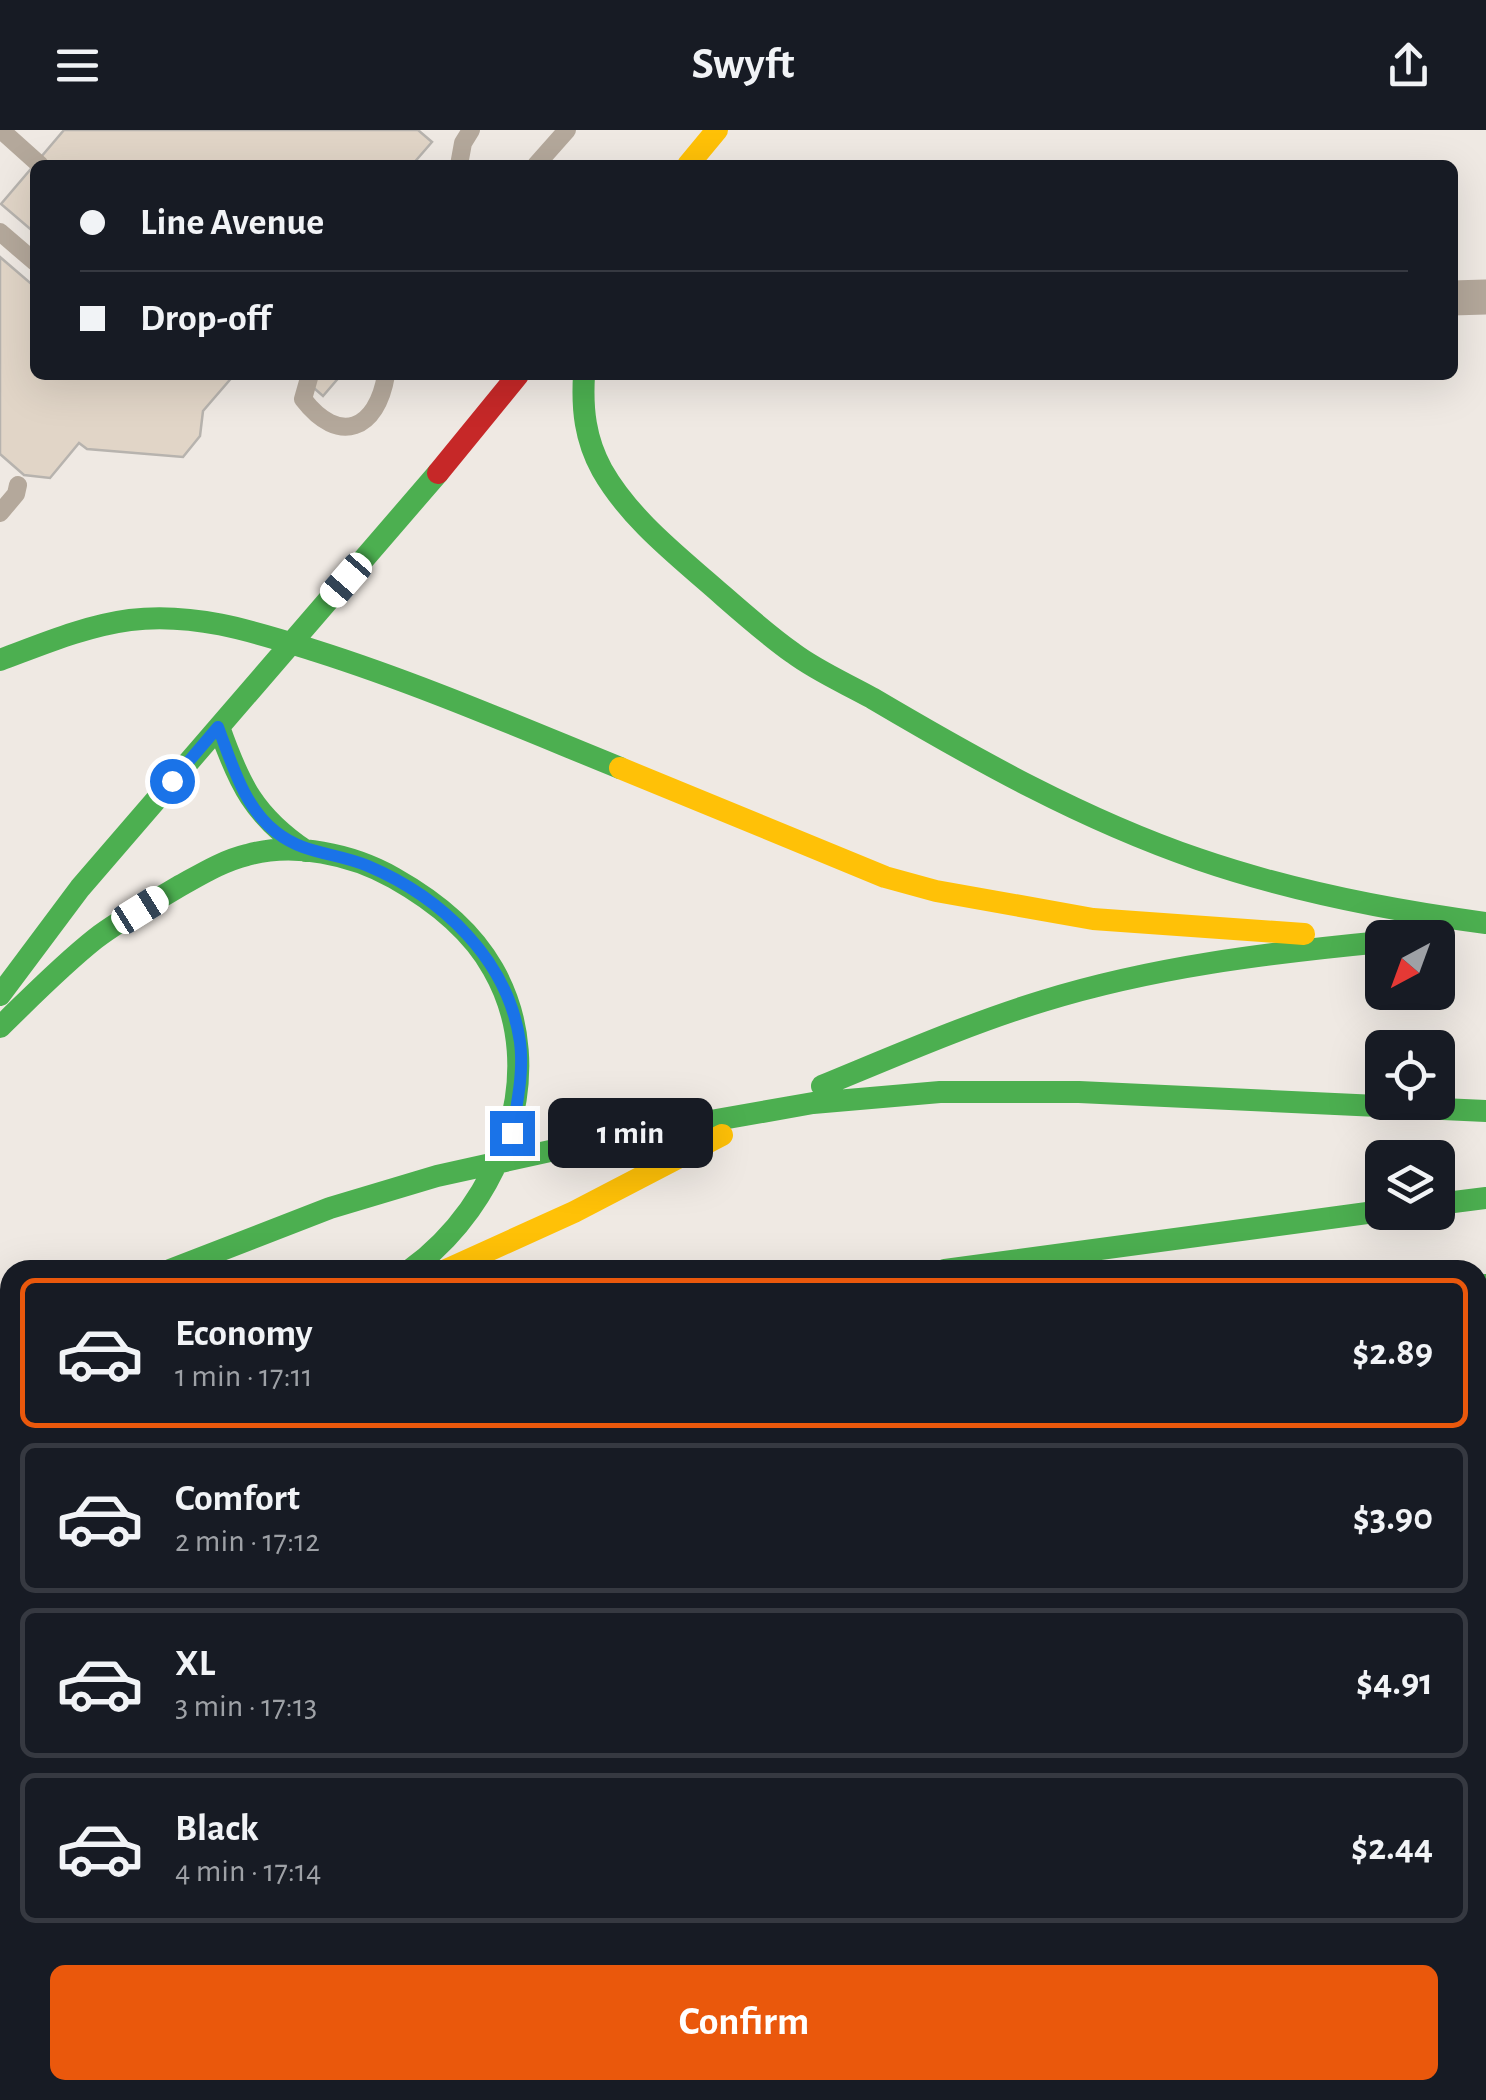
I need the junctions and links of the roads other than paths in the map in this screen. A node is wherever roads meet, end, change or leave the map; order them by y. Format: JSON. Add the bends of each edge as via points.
{"nodes":[{"id":1,"x":1,"y":130,"type":"edge"},
{"id":2,"x":471,"y":130,"type":"edge"},
{"id":3,"x":566,"y":130,"type":"edge"},
{"id":4,"x":716,"y":130,"type":"edge"},
{"id":5,"x":34,"y":160,"type":"edge"},
{"id":6,"x":460,"y":160,"type":"edge"},
{"id":7,"x":540,"y":160,"type":"edge"},
{"id":8,"x":692,"y":160,"type":"edge"},
{"id":9,"x":0,"y":232,"type":"edge"},
{"id":10,"x":30,"y":258,"type":"edge"},
{"id":11,"x":1458,"y":298,"type":"edge"},
{"id":12,"x":1486,"y":298,"type":"edge"},
{"id":13,"x":309,"y":380,"type":"edge"},
{"id":14,"x":384,"y":380,"type":"edge"},
{"id":15,"x":514,"y":380,"type":"edge"},
{"id":16,"x":583,"y":380,"type":"edge"},
{"id":17,"x":18,"y":486,"type":"dead end"},
{"id":18,"x":0,"y":513,"type":"edge"},
{"id":19,"x":0,"y":660,"type":"edge"},
{"id":20,"x":218,"y":727,"type":"junction"},
{"id":21,"x":306,"y":852,"type":"junction"},
{"id":22,"x":1486,"y":923,"type":"edge"},
{"id":23,"x":1486,"y":933,"type":"edge"},
{"id":24,"x":1455,"y":936,"type":"edge"},
{"id":25,"x":1365,"y":939,"type":"edge"},
{"id":26,"x":1365,"y":942,"type":"edge"},
{"id":27,"x":0,"y":995,"type":"edge"},
{"id":28,"x":0,"y":1027,"type":"edge"},
{"id":29,"x":1486,"y":1111,"type":"edge"},
{"id":30,"x":1486,"y":1198,"type":"edge"},
{"id":31,"x":1455,"y":1202,"type":"edge"},
{"id":32,"x":1365,"y":1213,"type":"edge"},
{"id":33,"x":196,"y":1260,"type":"edge"},
{"id":34,"x":421,"y":1260,"type":"edge"},
{"id":35,"x":468,"y":1260,"type":"edge"},
{"id":36,"x":1013,"y":1260,"type":"edge"}],
"edges":[{"from":1,"to":5,"type":"lane"},
{"from":2,"to":6,"type":"lane"},
{"from":3,"to":7,"type":"lane"},
{"from":4,"to":8,"type":"main road"},
{"from":9,"to":10,"type":"lane"},
{"from":11,"to":12,"type":"street"},
{"from":13,"to":14,"type":"lane","via":[[304,399],[314,412],[352,428],[372,414]]},
{"from":15,"to":20,"type":"main road"},
{"from":16,"to":22,"type":"main road","via":[[595,458],[620,498],[655,537],[794,655],[1049,799],[1163,846],[1314,892]]},
{"from":17,"to":18,"type":"lane"},
{"from":19,"to":25,"type":"main road","via":[[70,632],[132,620],[234,625],[399,676],[938,893],[1046,914]]},
{"from":20,"to":21,"type":"main road","via":[[250,803]]},
{"from":20,"to":27,"type":"main road","via":[[80,888]]},
{"from":21,"to":28,"type":"main road","via":[[252,853],[210,869],[94,939]]},
{"from":21,"to":34,"type":"main road","via":[[352,859],[426,896],[484,955],[508,996],[520,1042],[512,1133],[458,1227]]},
{"from":23,"to":24,"type":"main road"},
{"from":26,"to":35,"type":"main road","via":[[1092,988],[1002,1014],[820,1087]]},
{"from":29,"to":33,"type":"main road","via":[[1080,1092],[940,1092],[813,1103],[437,1176]]},
{"from":30,"to":31,"type":"main road"},
{"from":32,"to":36,"type":"main road"}]}
